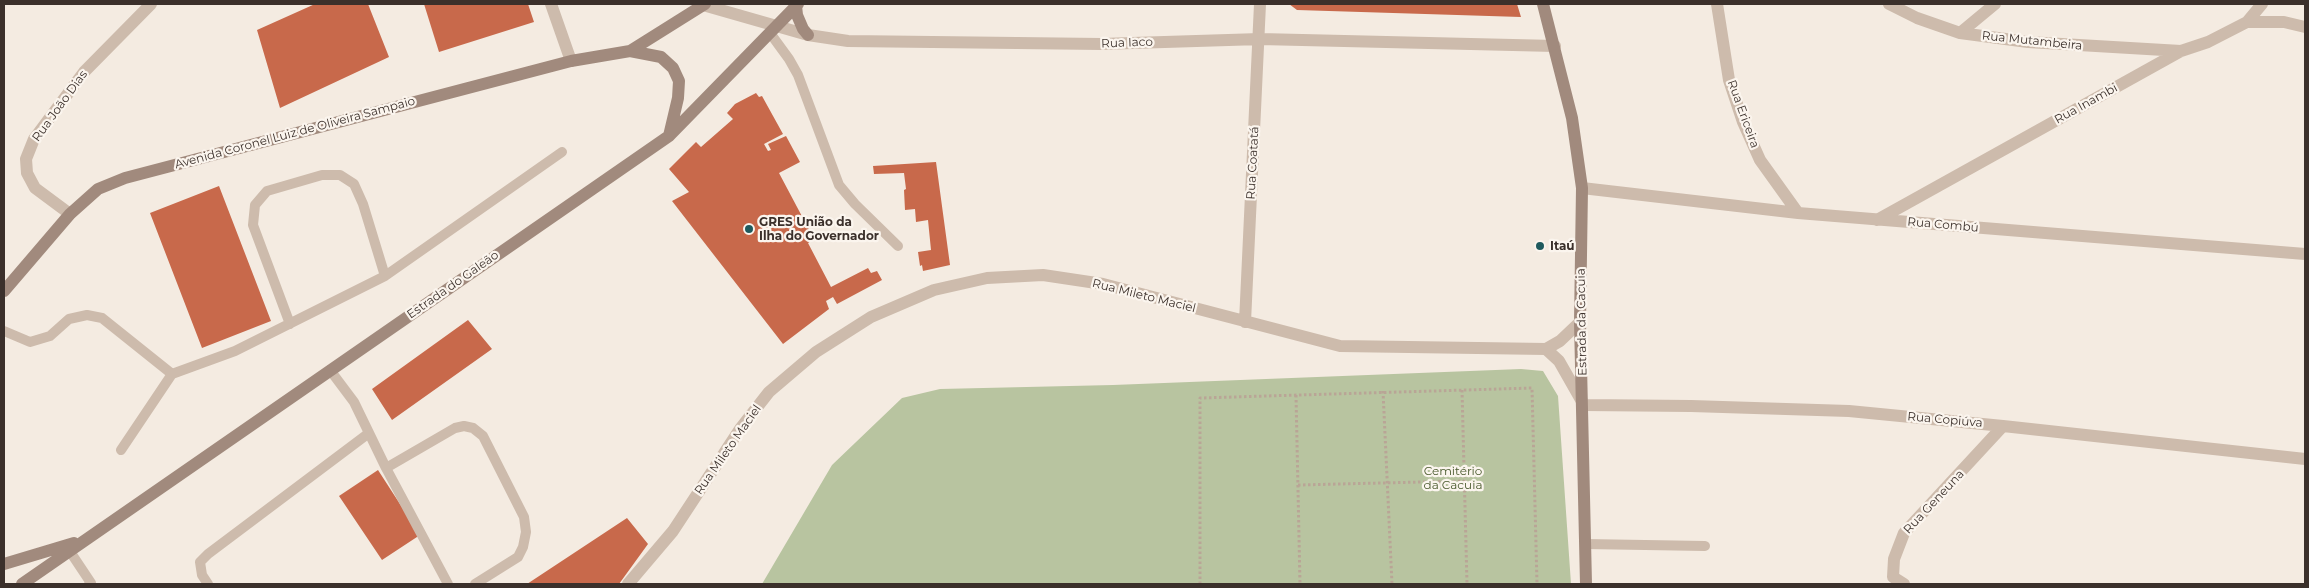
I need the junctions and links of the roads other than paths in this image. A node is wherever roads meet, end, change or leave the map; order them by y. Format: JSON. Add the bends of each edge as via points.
{"nodes":[{"id":1,"x":151,"y":4,"type":"edge"},
{"id":2,"x":551,"y":4,"type":"edge"},
{"id":3,"x":704,"y":4,"type":"edge"},
{"id":4,"x":1260,"y":4,"type":"edge"},
{"id":5,"x":1543,"y":4,"type":"edge"},
{"id":6,"x":1717,"y":4,"type":"edge"},
{"id":7,"x":1889,"y":4,"type":"edge"},
{"id":8,"x":1995,"y":4,"type":"edge"},
{"id":9,"x":2262,"y":4,"type":"edge"},
{"id":10,"x":797,"y":5,"type":"edge"},
{"id":11,"x":2247,"y":22,"type":"junction"},
{"id":12,"x":2305,"y":27,"type":"edge"},
{"id":13,"x":774,"y":30,"type":"junction"},
{"id":14,"x":1960,"y":33,"type":"junction"},
{"id":15,"x":808,"y":35,"type":"junction"},
{"id":16,"x":1260,"y":39,"type":"junction"},
{"id":17,"x":1555,"y":46,"type":"junction"},
{"id":18,"x":630,"y":51,"type":"junction"},
{"id":19,"x":2181,"y":51,"type":"junction"},
{"id":20,"x":571,"y":61,"type":"junction"},
{"id":21,"x":669,"y":136,"type":"junction"},
{"id":22,"x":562,"y":152,"type":"dead end"},
{"id":23,"x":1582,"y":188,"type":"junction"},
{"id":24,"x":1798,"y":213,"type":"junction"},
{"id":25,"x":70,"y":214,"type":"junction"},
{"id":26,"x":1876,"y":220,"type":"junction"},
{"id":27,"x":898,"y":246,"type":"dead end"},
{"id":28,"x":2305,"y":254,"type":"edge"},
{"id":29,"x":385,"y":276,"type":"junction"},
{"id":30,"x":4,"y":291,"type":"edge"},
{"id":31,"x":1245,"y":322,"type":"junction"},
{"id":32,"x":1580,"y":322,"type":"junction"},
{"id":33,"x":290,"y":324,"type":"junction"},
{"id":34,"x":4,"y":331,"type":"edge"},
{"id":35,"x":1546,"y":349,"type":"junction"},
{"id":36,"x":330,"y":370,"type":"junction"},
{"id":37,"x":172,"y":374,"type":"junction"},
{"id":38,"x":1584,"y":404,"type":"junction"},
{"id":39,"x":2003,"y":426,"type":"junction"},
{"id":40,"x":369,"y":433,"type":"junction"},
{"id":41,"x":121,"y":450,"type":"dead end"},
{"id":42,"x":2305,"y":459,"type":"edge"},
{"id":43,"x":386,"y":468,"type":"junction"},
{"id":44,"x":86,"y":539,"type":"junction"},
{"id":45,"x":1585,"y":544,"type":"junction"},
{"id":46,"x":1705,"y":546,"type":"dead end"},
{"id":47,"x":69,"y":550,"type":"junction"},
{"id":48,"x":4,"y":564,"type":"edge"},
{"id":49,"x":22,"y":584,"type":"edge"},
{"id":50,"x":89,"y":584,"type":"edge"},
{"id":51,"x":208,"y":584,"type":"edge"},
{"id":52,"x":448,"y":584,"type":"edge"},
{"id":53,"x":475,"y":584,"type":"edge"},
{"id":54,"x":628,"y":584,"type":"edge"},
{"id":55,"x":1586,"y":584,"type":"edge"},
{"id":56,"x":1904,"y":584,"type":"edge"}],
"edges":[{"from":1,"to":25,"type":"street","name":"Rua João Dias","via":[[84,72],[34,139],[26,158],[27,173],[35,188]]},
{"from":2,"to":20,"type":"street"},
{"from":3,"to":13,"type":"street","name":"Rua Iaco"},
{"from":3,"to":18,"type":"main road"},
{"from":4,"to":16,"type":"street","name":"Rua Coatatá"},
{"from":5,"to":17,"type":"main road","name":"Estrada da Cacuia"},
{"from":6,"to":24,"type":"street","name":"Rua Ericeira","via":[[1729,80],[1743,122],[1760,160]]},
{"from":7,"to":14,"type":"street","name":"Rua Mutambeira"},
{"from":8,"to":14,"type":"street"},
{"from":9,"to":11,"type":"street"},
{"from":10,"to":13,"type":"main road","name":"Estrada do Galeão"},
{"from":10,"to":15,"type":"main road","via":[[797,15]]},
{"from":11,"to":12,"type":"street","name":"Rua Inambi","via":[[2284,22]]},
{"from":11,"to":19,"type":"street","name":"Rua Inambi","via":[[2208,42]]},
{"from":13,"to":15,"type":"street","name":"Rua Iaco"},
{"from":13,"to":21,"type":"main road","name":"Estrada do Galeão"},
{"from":13,"to":27,"type":"lane","via":[[798,75],[839,185]]},
{"from":14,"to":19,"type":"street","name":"Rua Mutambeira","via":[[2028,42]]},
{"from":15,"to":16,"type":"street","name":"Rua Iaco","via":[[848,40],[1101,44]]},
{"from":16,"to":17,"type":"street","name":"Rua Iaco"},
{"from":16,"to":31,"type":"street","name":"Rua Coatatá"},
{"from":17,"to":23,"type":"main road","name":"Estrada da Cacuia","via":[[1572,118]]},
{"from":18,"to":20,"type":"main road","name":"Avenida Coronel Luiz de Oliveira Sampaio"},
{"from":18,"to":21,"type":"main road","via":[[661,57],[673,68],[679,82]]},
{"from":19,"to":26,"type":"street","name":"Rua Inambi"},
{"from":20,"to":25,"type":"main road","name":"Avenida Coronel Luiz de Oliveira Sampaio","via":[[125,178],[98,189]]},
{"from":21,"to":36,"type":"main road","name":"Estrada do Galeão"},
{"from":22,"to":29,"type":"lane"},
{"from":23,"to":24,"type":"street","name":"Rua Combú"},
{"from":23,"to":32,"type":"main road","name":"Estrada da Cacuia"},
{"from":24,"to":26,"type":"street","name":"Rua Combú"},
{"from":25,"to":30,"type":"main road","name":"Avenida Coronel Luiz de Oliveira Sampaio"},
{"from":26,"to":28,"type":"street","name":"Rua Combú"},
{"from":29,"to":33,"type":"lane"},
{"from":29,"to":33,"type":"lane","via":[[364,204],[354,184],[340,175],[322,175],[267,192],[255,205],[253,225]]},
{"from":31,"to":35,"type":"street","name":"Rua Mileto Maciel","via":[[1340,346]]},
{"from":31,"to":54,"type":"street","name":"Rua Mileto Maciel","via":[[1103,284],[1043,275],[987,278],[934,290],[871,317],[816,352],[770,392],[740,429],[673,531]]},
{"from":32,"to":35,"type":"street"},
{"from":32,"to":38,"type":"main road","name":"Estrada da Cacuia"},
{"from":33,"to":37,"type":"lane","via":[[236,351]]},
{"from":34,"to":37,"type":"lane","via":[[30,342],[50,336],[69,319],[87,315],[102,318]]},
{"from":35,"to":38,"type":"street","via":[[1559,360]]},
{"from":36,"to":40,"type":"lane","via":[[354,402]]},
{"from":36,"to":44,"type":"main road","name":"Estrada do Galeão"},
{"from":37,"to":41,"type":"lane"},
{"from":38,"to":39,"type":"street","name":"Rua Copiúva","via":[[1849,411]]},
{"from":38,"to":45,"type":"main road","name":"Estrada da Cacuia"},
{"from":39,"to":42,"type":"street","name":"Rua Copiúva"},
{"from":39,"to":56,"type":"street","name":"Rua Geneuna","via":[[1904,534],[1894,559],[1893,577]]},
{"from":40,"to":43,"type":"lane"},
{"from":40,"to":51,"type":"lane","via":[[208,554],[200,562],[202,575]]},
{"from":43,"to":52,"type":"lane"},
{"from":43,"to":53,"type":"lane","via":[[455,428],[473,428],[482,436],[524,517],[526,532],[518,558]]},
{"from":44,"to":47,"type":"main road","name":"Estrada do Galeão"},
{"from":44,"to":48,"type":"main road"},
{"from":45,"to":46,"type":"lane"},
{"from":45,"to":55,"type":"main road","name":"Estrada da Cacuia"},
{"from":47,"to":49,"type":"main road","name":"Estrada do Galeão"},
{"from":47,"to":50,"type":"lane","via":[[91,582]]}]}
